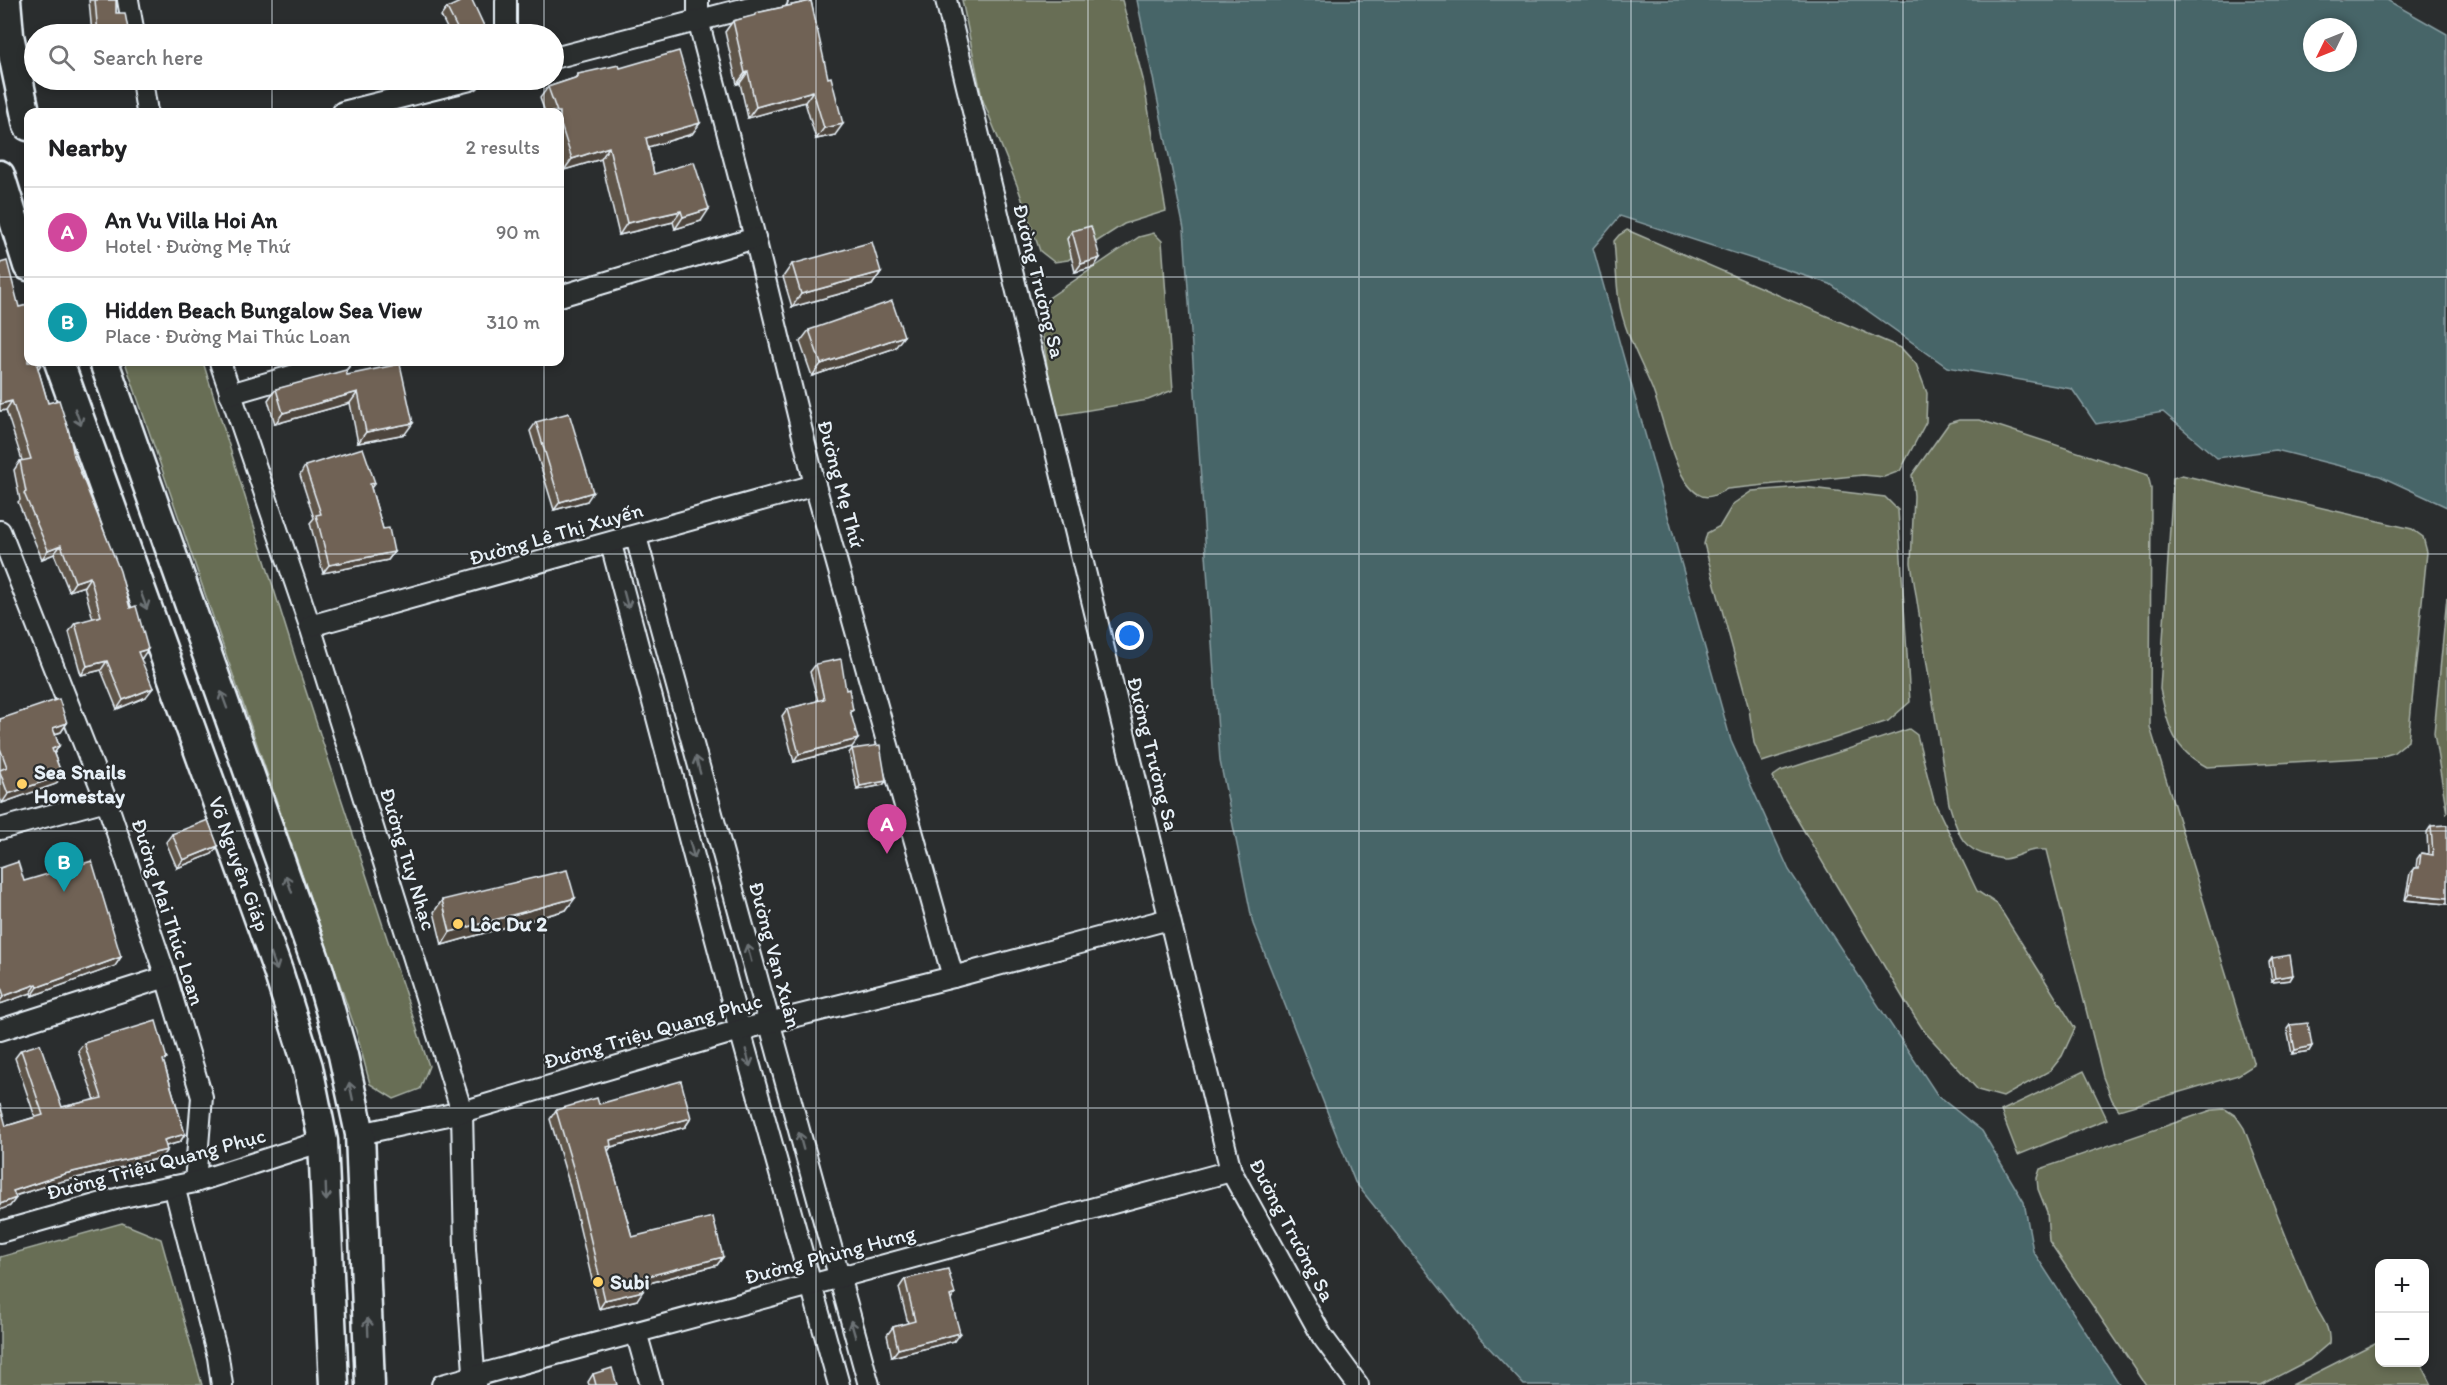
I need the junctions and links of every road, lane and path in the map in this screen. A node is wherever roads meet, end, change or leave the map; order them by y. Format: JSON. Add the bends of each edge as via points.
{"nodes":[{"id":1,"x":6,"y":0,"type":"edge"},
{"id":2,"x":128,"y":0,"type":"edge"},
{"id":3,"x":506,"y":0,"type":"edge"},
{"id":4,"x":698,"y":0,"type":"edge"},
{"id":5,"x":777,"y":0,"type":"edge"},
{"id":6,"x":946,"y":0,"type":"edge"},
{"id":7,"x":698,"y":20,"type":"junction"},
{"id":8,"x":132,"y":24,"type":"edge"},
{"id":9,"x":506,"y":24,"type":"edge"},
{"id":10,"x":564,"y":55,"type":"edge"},
{"id":11,"x":144,"y":90,"type":"edge"},
{"id":12,"x":430,"y":90,"type":"edge"},
{"id":13,"x":24,"y":108,"type":"edge"},
{"id":14,"x":146,"y":108,"type":"edge"},
{"id":15,"x":359,"y":108,"type":"edge"},
{"id":16,"x":0,"y":175,"type":"edge"},
{"id":17,"x":12,"y":201,"type":"edge"},
{"id":18,"x":755,"y":238,"type":"junction"},
{"id":19,"x":24,"y":250,"type":"edge"},
{"id":20,"x":564,"y":295,"type":"edge"},
{"id":21,"x":60,"y":366,"type":"edge"},
{"id":22,"x":105,"y":366,"type":"edge"},
{"id":23,"x":221,"y":366,"type":"edge"},
{"id":24,"x":325,"y":366,"type":"edge"},
{"id":25,"x":230,"y":394,"type":"junction"},
{"id":26,"x":815,"y":486,"type":"junction"},
{"id":27,"x":0,"y":531,"type":"edge"},
{"id":28,"x":636,"y":537,"type":"junction"},
{"id":29,"x":611,"y":544,"type":"junction"},
{"id":30,"x":310,"y":626,"type":"junction"},
{"id":31,"x":106,"y":800,"type":"junction"},
{"id":32,"x":0,"y":829,"type":"edge"},
{"id":33,"x":1169,"y":919,"type":"junction"},
{"id":34,"x":166,"y":977,"type":"junction"},
{"id":35,"x":953,"y":977,"type":"junction"},
{"id":36,"x":769,"y":1023,"type":"junction"},
{"id":37,"x":0,"y":1030,"type":"edge"},
{"id":38,"x":740,"y":1030,"type":"junction"},
{"id":39,"x":462,"y":1112,"type":"junction"},
{"id":40,"x":360,"y":1134,"type":"junction"},
{"id":41,"x":323,"y":1142,"type":"junction"},
{"id":42,"x":1231,"y":1171,"type":"junction"},
{"id":43,"x":195,"y":1182,"type":"junction"},
{"id":44,"x":174,"y":1186,"type":"junction"},
{"id":45,"x":0,"y":1232,"type":"edge"},
{"id":46,"x":838,"y":1277,"type":"junction"},
{"id":47,"x":810,"y":1285,"type":"junction"},
{"id":48,"x":636,"y":1332,"type":"junction"},
{"id":49,"x":474,"y":1381,"type":"edge"},
{"id":50,"x":222,"y":1385,"type":"edge"},
{"id":51,"x":334,"y":1385,"type":"edge"},
{"id":52,"x":370,"y":1385,"type":"edge"},
{"id":53,"x":442,"y":1385,"type":"edge"},
{"id":54,"x":651,"y":1385,"type":"edge"},
{"id":55,"x":839,"y":1385,"type":"edge"},
{"id":56,"x":869,"y":1385,"type":"edge"},
{"id":57,"x":1358,"y":1385,"type":"edge"}],
"edges":[{"from":1,"to":13,"type":"main road"},
{"from":2,"to":8,"type":"street"},
{"from":3,"to":9,"type":"street"},
{"from":4,"to":7,"type":"street","name":"Đường Mẹ Thứ"},
{"from":5,"to":7,"type":"street"},
{"from":6,"to":33,"type":"street","name":"Đường Trường Sa"},
{"from":7,"to":10,"type":"street"},
{"from":7,"to":18,"type":"street","name":"Đường Mẹ Thứ"},
{"from":11,"to":14,"type":"street"},
{"from":12,"to":15,"type":"street"},
{"from":16,"to":17,"type":"main road"},
{"from":17,"to":19,"type":"main road"},
{"from":18,"to":20,"type":"street"},
{"from":18,"to":26,"type":"street","name":"Đường Mẹ Thứ"},
{"from":21,"to":41,"type":"main road","name":"Võ Nguyên Giáp","one_way":true,"via":[[278,971],[308,1067]]},
{"from":40,"to":22,"type":"main road","name":"Võ Nguyên Giáp","one_way":true,"via":[[344,1055],[319,971]]},
{"from":23,"to":25,"type":"street","name":"Đường Tuy Nhạc"},
{"from":24,"to":25,"type":"street"},
{"from":25,"to":30,"type":"street","name":"Đường Tuy Nhạc"},
{"from":26,"to":28,"type":"street","name":"Đường Lê Thị Xuyến"},
{"from":26,"to":35,"type":"street","name":"Đường Mẹ Thứ"},
{"from":27,"to":31,"type":"street","name":"Đường Mai Thúc Loan"},
{"from":28,"to":29,"type":"street","name":"Đường Lê Thị Xuyến"},
{"from":36,"to":28,"type":"street","name":"Đường Vạn Xuân","one_way":true},
{"from":29,"to":30,"type":"street","name":"Đường Lê Thị Xuyến"},
{"from":29,"to":38,"type":"street","one_way":true},
{"from":30,"to":39,"type":"street","name":"Đường Tuy Nhạc"},
{"from":31,"to":32,"type":"street"},
{"from":31,"to":34,"type":"street","name":"Đường Mai Thúc Loan"},
{"from":33,"to":35,"type":"street","name":"Đường Triệu Quang Phục"},
{"from":33,"to":42,"type":"street","name":"Đường Trường Sa"},
{"from":34,"to":37,"type":"street"},
{"from":34,"to":43,"type":"street","name":"Đường Mai Thúc Loan","via":[[202,1097]]},
{"from":35,"to":36,"type":"street","name":"Đường Triệu Quang Phục"},
{"from":36,"to":38,"type":"street","name":"Đường Triệu Quang Phục"},
{"from":46,"to":36,"type":"street","name":"Đường Vạn Xuân","one_way":true},
{"from":38,"to":39,"type":"street","name":"Đường Triệu Quang Phục"},
{"from":38,"to":47,"type":"street","one_way":true},
{"from":39,"to":40,"type":"street","name":"Đường Triệu Quang Phục"},
{"from":39,"to":49,"type":"street","name":"Đường Tuy Nhạc","via":[[465,1249]]},
{"from":40,"to":41,"type":"main road"},
{"from":52,"to":40,"type":"main road","name":"Võ Nguyên Giáp","one_way":true},
{"from":41,"to":43,"type":"street","name":"Đường Triệu Quang Phục"},
{"from":41,"to":51,"type":"main road","name":"Võ Nguyên Giáp","one_way":true},
{"from":42,"to":46,"type":"street","name":"Đường Phùng Hưng"},
{"from":42,"to":57,"type":"street","name":"Đường Trường Sa","via":[[1322,1336]]},
{"from":43,"to":44,"type":"street","name":"Đường Triệu Quang Phục"},
{"from":44,"to":45,"type":"street","name":"Đường Triệu Quang Phục"},
{"from":44,"to":50,"type":"street"},
{"from":46,"to":47,"type":"street","name":"Đường Phùng Hưng"},
{"from":56,"to":46,"type":"street","name":"Đường Vạn Xuân","one_way":true},
{"from":47,"to":48,"type":"street","name":"Đường Phùng Hưng"},
{"from":47,"to":55,"type":"street"},
{"from":48,"to":49,"type":"street","name":"Đường Phùng Hưng"},
{"from":48,"to":54,"type":"street"},
{"from":49,"to":53,"type":"street","name":"Đường Phùng Hưng"}]}
